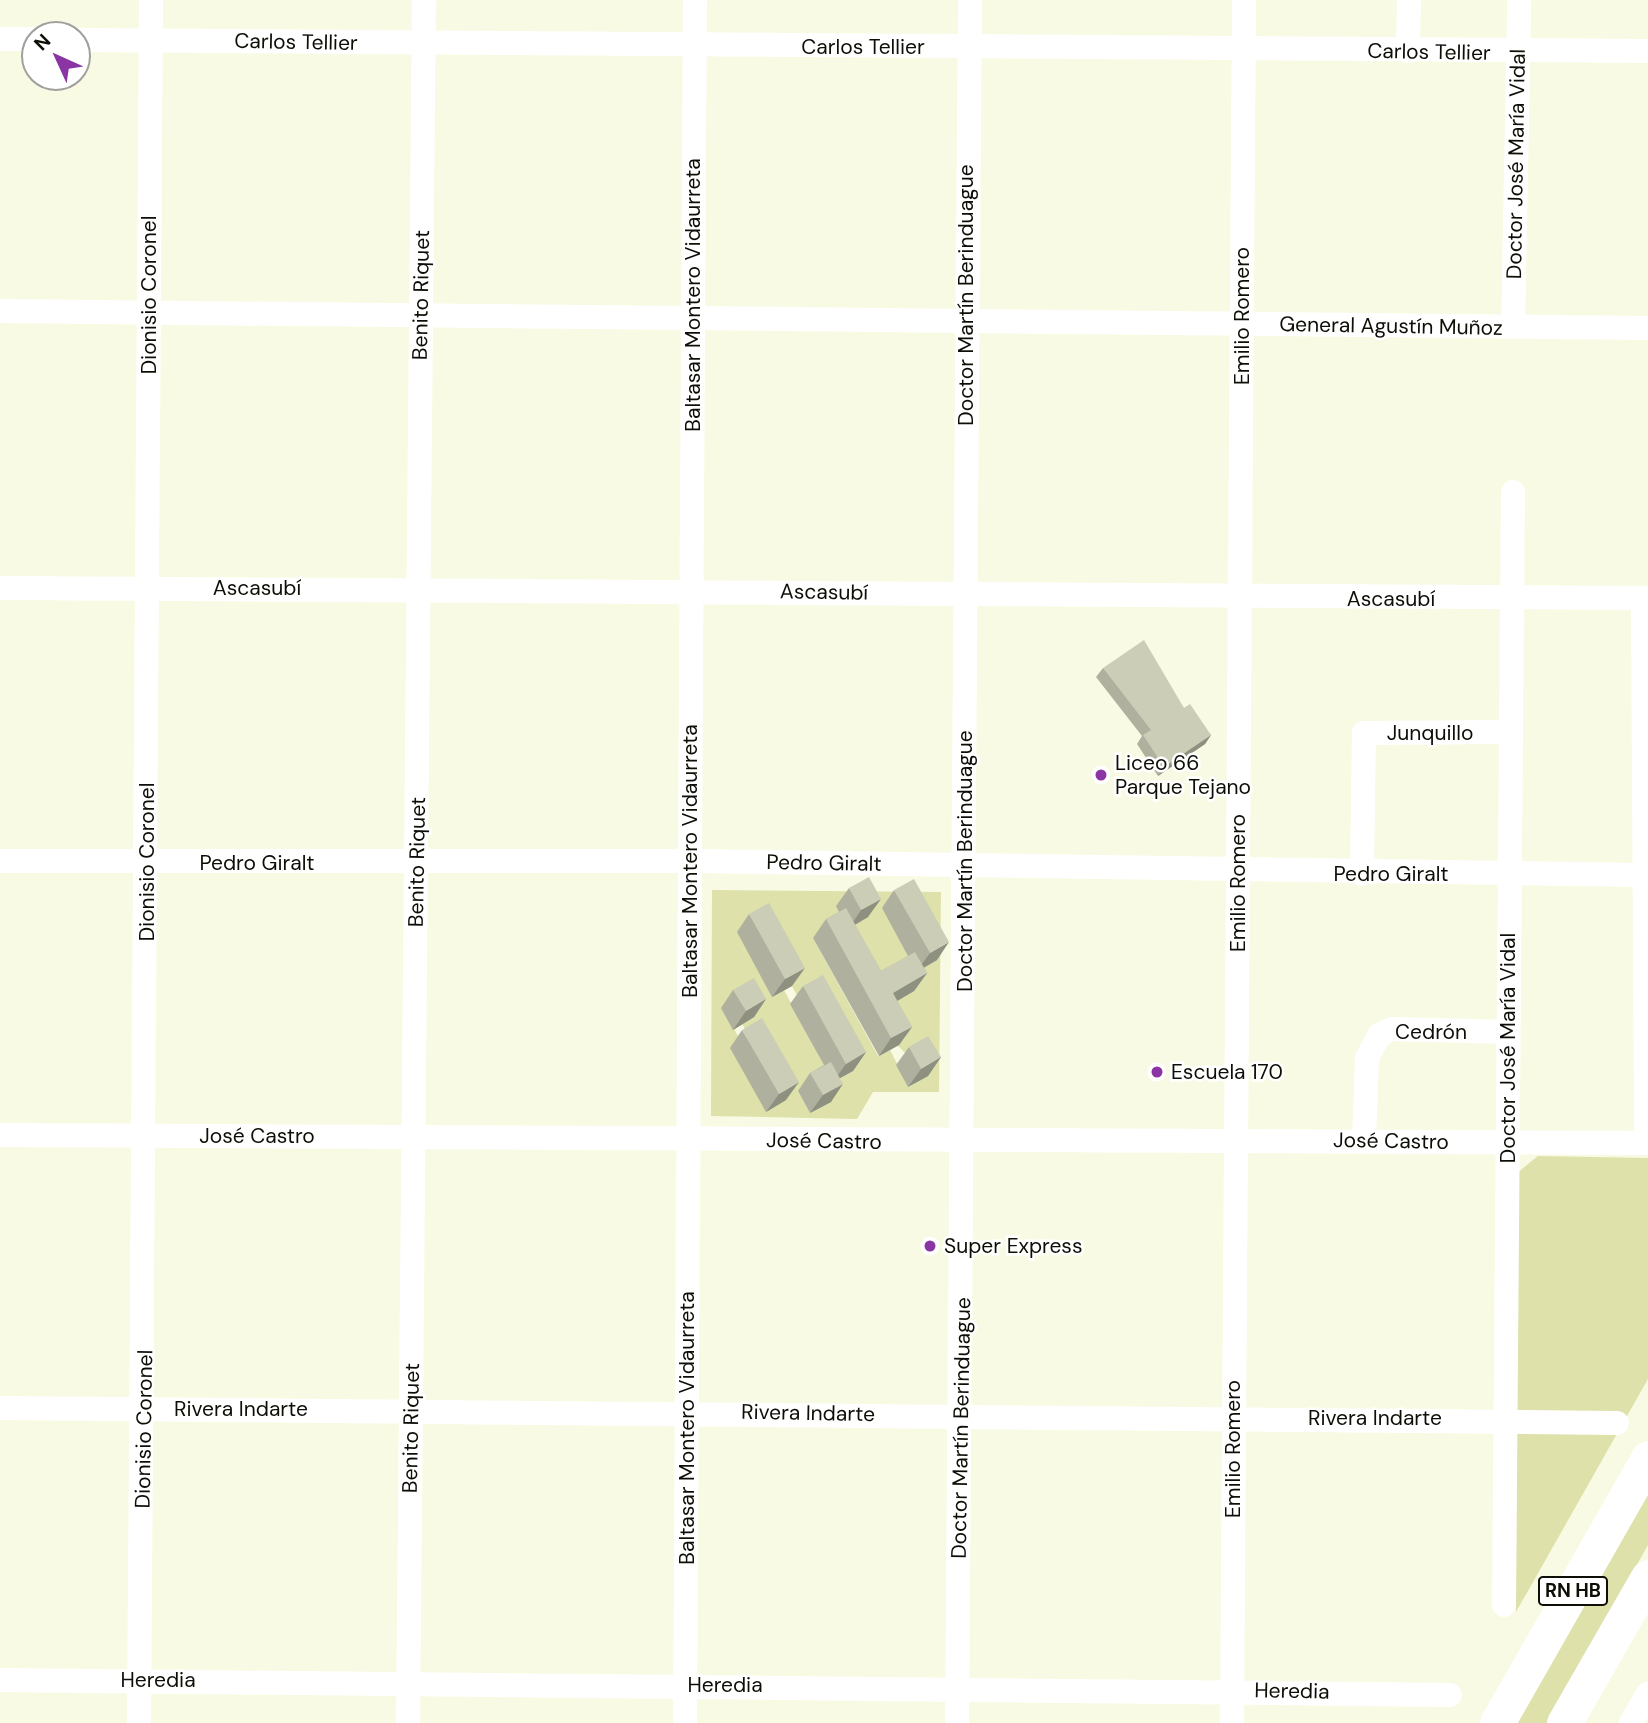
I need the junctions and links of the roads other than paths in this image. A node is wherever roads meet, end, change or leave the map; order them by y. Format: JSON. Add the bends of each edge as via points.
{"nodes":[{"id":1,"x":151,"y":0,"type":"edge"},
{"id":2,"x":424,"y":0,"type":"edge"},
{"id":3,"x":695,"y":0,"type":"edge"},
{"id":4,"x":971,"y":0,"type":"edge"},
{"id":5,"x":1244,"y":0,"type":"edge"},
{"id":6,"x":1409,"y":0,"type":"edge"},
{"id":7,"x":1519,"y":0,"type":"edge"},
{"id":8,"x":0,"y":39,"type":"edge"},
{"id":9,"x":21,"y":39,"type":"edge"},
{"id":10,"x":91,"y":40,"type":"edge"},
{"id":11,"x":151,"y":40,"type":"junction"},
{"id":12,"x":424,"y":44,"type":"junction"},
{"id":13,"x":694,"y":46,"type":"junction"},
{"id":14,"x":970,"y":48,"type":"junction"},
{"id":15,"x":1408,"y":51,"type":"junction"},
{"id":16,"x":1648,"y":51,"type":"edge"},
{"id":17,"x":1244,"y":52,"type":"junction"},
{"id":18,"x":1518,"y":54,"type":"junction"},
{"id":19,"x":0,"y":311,"type":"edge"},
{"id":20,"x":149,"y":311,"type":"junction"},
{"id":21,"x":421,"y":314,"type":"junction"},
{"id":22,"x":693,"y":316,"type":"junction"},
{"id":23,"x":964,"y":320,"type":"junction"},
{"id":24,"x":1242,"y":325,"type":"junction"},
{"id":25,"x":1513,"y":327,"type":"junction"},
{"id":26,"x":1648,"y":328,"type":"edge"},
{"id":27,"x":1513,"y":492,"type":"dead end"},
{"id":28,"x":149,"y":587,"type":"junction"},
{"id":29,"x":0,"y":588,"type":"edge"},
{"id":30,"x":418,"y":588,"type":"junction"},
{"id":31,"x":691,"y":590,"type":"junction"},
{"id":32,"x":967,"y":594,"type":"junction"},
{"id":33,"x":1645,"y":598,"type":"edge"},
{"id":34,"x":1240,"y":599,"type":"junction"},
{"id":35,"x":1511,"y":600,"type":"junction"},
{"id":36,"x":1510,"y":732,"type":"junction"},
{"id":37,"x":0,"y":861,"type":"edge"},
{"id":38,"x":417,"y":861,"type":"junction"},
{"id":39,"x":690,"y":861,"type":"junction"},
{"id":40,"x":147,"y":863,"type":"junction"},
{"id":41,"x":965,"y":866,"type":"junction"},
{"id":42,"x":1238,"y":873,"type":"junction"},
{"id":43,"x":1362,"y":874,"type":"junction"},
{"id":44,"x":1509,"y":874,"type":"junction"},
{"id":45,"x":1646,"y":875,"type":"edge"},
{"id":46,"x":1508,"y":1032,"type":"junction"},
{"id":47,"x":0,"y":1135,"type":"edge"},
{"id":48,"x":146,"y":1136,"type":"junction"},
{"id":49,"x":413,"y":1136,"type":"junction"},
{"id":50,"x":1238,"y":1139,"type":"junction"},
{"id":51,"x":688,"y":1140,"type":"junction"},
{"id":52,"x":1364,"y":1140,"type":"junction"},
{"id":53,"x":963,"y":1143,"type":"junction"},
{"id":54,"x":1507,"y":1143,"type":"junction"},
{"id":55,"x":1647,"y":1143,"type":"edge"},
{"id":56,"x":0,"y":1408,"type":"edge"},
{"id":57,"x":146,"y":1409,"type":"junction"},
{"id":58,"x":411,"y":1410,"type":"junction"},
{"id":59,"x":686,"y":1412,"type":"junction"},
{"id":60,"x":961,"y":1415,"type":"junction"},
{"id":61,"x":1233,"y":1417,"type":"junction"},
{"id":62,"x":1505,"y":1419,"type":"junction"},
{"id":63,"x":1616,"y":1423,"type":"dead end"},
{"id":64,"x":1648,"y":1458,"type":"edge"},
{"id":65,"x":1648,"y":1577,"type":"edge"},
{"id":66,"x":1504,"y":1605,"type":"dead end"},
{"id":67,"x":0,"y":1680,"type":"edge"},
{"id":68,"x":139,"y":1680,"type":"junction"},
{"id":69,"x":408,"y":1681,"type":"junction"},
{"id":70,"x":686,"y":1685,"type":"junction"},
{"id":71,"x":957,"y":1685,"type":"junction"},
{"id":72,"x":1232,"y":1689,"type":"junction"},
{"id":73,"x":1648,"y":1694,"type":"edge"},
{"id":74,"x":1450,"y":1695,"type":"dead end"},
{"id":75,"x":139,"y":1723,"type":"edge"},
{"id":76,"x":408,"y":1723,"type":"edge"},
{"id":77,"x":685,"y":1723,"type":"edge"},
{"id":78,"x":957,"y":1723,"type":"edge"},
{"id":79,"x":1231,"y":1723,"type":"edge"},
{"id":80,"x":1497,"y":1723,"type":"edge"},
{"id":81,"x":1564,"y":1723,"type":"edge"},
{"id":82,"x":1631,"y":1723,"type":"edge"}],
"edges":[{"from":1,"to":11,"type":"street","name":"Dionisio Coronel"},
{"from":2,"to":12,"type":"street","name":"Benito Riquet"},
{"from":3,"to":13,"type":"street","name":"Baltasar Montero Vidaurreta"},
{"from":4,"to":14,"type":"street","name":"Doctor Martín Berinduague"},
{"from":5,"to":17,"type":"street","name":"Emilio Romero"},
{"from":6,"to":15,"type":"street"},
{"from":7,"to":18,"type":"street","name":"Doctor José María Vidal"},
{"from":8,"to":9,"type":"street"},
{"from":10,"to":11,"type":"street","name":"Carlos Tellier"},
{"from":11,"to":12,"type":"street","name":"Carlos Tellier"},
{"from":11,"to":20,"type":"street","name":"Dionisio Coronel"},
{"from":12,"to":13,"type":"street","name":"Carlos Tellier"},
{"from":12,"to":21,"type":"street","name":"Benito Riquet"},
{"from":13,"to":14,"type":"street","name":"Carlos Tellier"},
{"from":13,"to":22,"type":"street","name":"Baltasar Montero Vidaurreta"},
{"from":14,"to":17,"type":"street","name":"Carlos Tellier"},
{"from":14,"to":23,"type":"street","name":"Doctor Martín Berinduague"},
{"from":15,"to":17,"type":"street","name":"Carlos Tellier"},
{"from":15,"to":18,"type":"street","name":"Carlos Tellier"},
{"from":16,"to":18,"type":"street","name":"Carlos Tellier"},
{"from":17,"to":24,"type":"street","name":"Emilio Romero"},
{"from":18,"to":25,"type":"street","name":"Doctor José María Vidal"},
{"from":19,"to":20,"type":"street","name":"General Agustín Muñoz"},
{"from":20,"to":21,"type":"street","name":"General Agustín Muñoz"},
{"from":20,"to":28,"type":"street","name":"Dionisio Coronel"},
{"from":21,"to":22,"type":"street","name":"General Agustín Muñoz"},
{"from":21,"to":30,"type":"street","name":"Benito Riquet"},
{"from":22,"to":23,"type":"street","name":"General Agustín Muñoz"},
{"from":22,"to":31,"type":"street","name":"Baltasar Montero Vidaurreta"},
{"from":23,"to":24,"type":"street","name":"General Agustín Muñoz"},
{"from":23,"to":32,"type":"street","name":"Doctor Martín Berinduague"},
{"from":24,"to":25,"type":"street","name":"General Agustín Muñoz"},
{"from":24,"to":34,"type":"street","name":"Emilio Romero"},
{"from":25,"to":26,"type":"street","name":"General Agustín Muñoz"},
{"from":27,"to":35,"type":"street","name":"Doctor José María Vidal"},
{"from":28,"to":29,"type":"street","name":"Ascasubí"},
{"from":28,"to":30,"type":"street","name":"Ascasubí"},
{"from":28,"to":40,"type":"street","name":"Dionisio Coronel"},
{"from":30,"to":31,"type":"street","name":"Ascasubí"},
{"from":30,"to":38,"type":"street","name":"Benito Riquet"},
{"from":31,"to":32,"type":"street","name":"Ascasubí"},
{"from":31,"to":39,"type":"street","name":"Baltasar Montero Vidaurreta"},
{"from":32,"to":34,"type":"street","name":"Ascasubí"},
{"from":32,"to":41,"type":"street","name":"Doctor Martín Berinduague"},
{"from":33,"to":35,"type":"street","name":"Ascasubí"},
{"from":33,"to":45,"type":"street"},
{"from":34,"to":35,"type":"street","name":"Ascasubí"},
{"from":34,"to":42,"type":"street","name":"Emilio Romero"},
{"from":35,"to":36,"type":"street","name":"Doctor José María Vidal"},
{"from":36,"to":43,"type":"street","name":"Junquillo","via":[[1364,733]]},
{"from":36,"to":44,"type":"street","name":"Doctor José María Vidal"},
{"from":37,"to":40,"type":"street","name":"Pedro Giralt"},
{"from":38,"to":39,"type":"street","name":"Pedro Giralt"},
{"from":38,"to":40,"type":"street","name":"Pedro Giralt"},
{"from":38,"to":49,"type":"street","name":"Benito Riquet"},
{"from":39,"to":41,"type":"street","name":"Pedro Giralt"},
{"from":39,"to":51,"type":"street","name":"Baltasar Montero Vidaurreta"},
{"from":40,"to":48,"type":"street","name":"Dionisio Coronel"},
{"from":41,"to":42,"type":"street","name":"Pedro Giralt"},
{"from":41,"to":53,"type":"street","name":"Doctor Martín Berinduague"},
{"from":42,"to":43,"type":"street","name":"Pedro Giralt"},
{"from":42,"to":50,"type":"street","name":"Emilio Romero"},
{"from":43,"to":44,"type":"street","name":"Pedro Giralt"},
{"from":44,"to":45,"type":"street","name":"Pedro Giralt"},
{"from":44,"to":46,"type":"street","name":"Doctor José María Vidal"},
{"from":45,"to":55,"type":"street"},
{"from":46,"to":52,"type":"street","name":"Cedrón","via":[[1392,1029],[1379,1035],[1368,1051]]},
{"from":46,"to":54,"type":"street","name":"Doctor José María Vidal"},
{"from":47,"to":48,"type":"street","name":"José Castro"},
{"from":48,"to":49,"type":"street","name":"José Castro"},
{"from":48,"to":57,"type":"street","name":"Dionisio Coronel"},
{"from":49,"to":51,"type":"street","name":"José Castro"},
{"from":49,"to":58,"type":"street","name":"Benito Riquet"},
{"from":50,"to":52,"type":"street","name":"José Castro"},
{"from":50,"to":53,"type":"street","name":"José Castro"},
{"from":50,"to":61,"type":"street","name":"Emilio Romero"},
{"from":51,"to":53,"type":"street","name":"José Castro"},
{"from":51,"to":59,"type":"street","name":"Baltasar Montero Vidaurreta"},
{"from":52,"to":54,"type":"street","name":"José Castro"},
{"from":53,"to":60,"type":"street","name":"Doctor Martín Berinduague"},
{"from":54,"to":55,"type":"street","name":"José Castro"},
{"from":54,"to":62,"type":"street","name":"Doctor José María Vidal"},
{"from":56,"to":57,"type":"street","name":"Rivera Indarte"},
{"from":57,"to":58,"type":"street","name":"Rivera Indarte"},
{"from":57,"to":68,"type":"street","name":"Dionisio Coronel"},
{"from":58,"to":59,"type":"street","name":"Rivera Indarte"},
{"from":58,"to":69,"type":"street","name":"Benito Riquet"},
{"from":59,"to":60,"type":"street","name":"Rivera Indarte"},
{"from":59,"to":70,"type":"street","name":"Baltasar Montero Vidaurreta"},
{"from":60,"to":61,"type":"street","name":"Rivera Indarte"},
{"from":60,"to":71,"type":"street","name":"Doctor Martín Berinduague"},
{"from":61,"to":62,"type":"street","name":"Rivera Indarte"},
{"from":61,"to":72,"type":"street","name":"Emilio Romero"},
{"from":62,"to":63,"type":"street","name":"Rivera Indarte"},
{"from":62,"to":66,"type":"street","name":"Doctor José María Vidal"},
{"from":64,"to":80,"type":"highway","number":"RN HB"},
{"from":65,"to":81,"type":"highway","number":"RN HB"},
{"from":67,"to":68,"type":"street","name":"Heredia"},
{"from":68,"to":69,"type":"street","name":"Heredia"},
{"from":68,"to":75,"type":"street","name":"Dionisio Coronel"},
{"from":69,"to":70,"type":"street","name":"Heredia"},
{"from":69,"to":76,"type":"street","name":"Benito Riquet"},
{"from":70,"to":71,"type":"street","name":"Heredia"},
{"from":70,"to":77,"type":"street","name":"Baltasar Montero Vidaurreta"},
{"from":71,"to":72,"type":"street","name":"Heredia"},
{"from":71,"to":78,"type":"street","name":"Doctor Martín Berinduague"},
{"from":72,"to":74,"type":"street","name":"Heredia"},
{"from":72,"to":79,"type":"street","name":"Emilio Romero"},
{"from":73,"to":82,"type":"street"}]}
